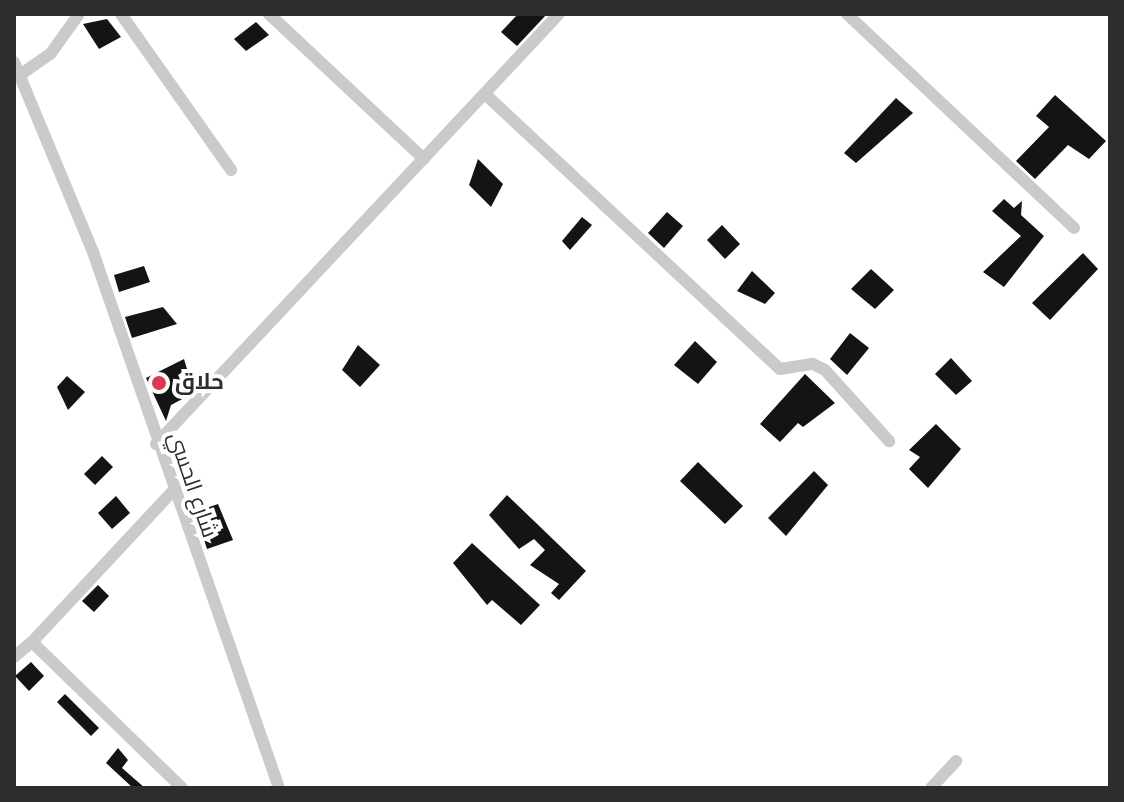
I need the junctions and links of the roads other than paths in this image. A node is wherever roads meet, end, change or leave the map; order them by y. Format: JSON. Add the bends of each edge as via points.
{"nodes":[{"id":1,"x":79,"y":14,"type":"edge"},
{"id":2,"x":121,"y":14,"type":"edge"},
{"id":3,"x":269,"y":14,"type":"edge"},
{"id":4,"x":559,"y":14,"type":"edge"},
{"id":5,"x":847,"y":14,"type":"edge"},
{"id":6,"x":14,"y":62,"type":"edge"},
{"id":7,"x":20,"y":75,"type":"junction"},
{"id":8,"x":485,"y":94,"type":"junction"},
{"id":9,"x":424,"y":159,"type":"junction"},
{"id":10,"x":231,"y":170,"type":"dead end"},
{"id":11,"x":1074,"y":228,"type":"dead end"},
{"id":12,"x":889,"y":441,"type":"dead end"},
{"id":13,"x":156,"y":444,"type":"junction"},
{"id":14,"x":171,"y":493,"type":"junction"},
{"id":15,"x":32,"y":642,"type":"junction"},
{"id":16,"x":14,"y":657,"type":"edge"},
{"id":17,"x":956,"y":761,"type":"dead end"},
{"id":18,"x":182,"y":788,"type":"edge"},
{"id":19,"x":279,"y":788,"type":"edge"},
{"id":20,"x":931,"y":788,"type":"edge"}],
"edges":[{"from":1,"to":7,"type":"street","via":[[51,53]]},
{"from":2,"to":10,"type":"street"},
{"from":3,"to":9,"type":"street"},
{"from":4,"to":8,"type":"street"},
{"from":5,"to":11,"type":"street"},
{"from":6,"to":7,"type":"street","name":"شارع الحسي"},
{"from":7,"to":13,"type":"street","name":"شارع الحسي","via":[[93,252]]},
{"from":8,"to":9,"type":"street"},
{"from":8,"to":12,"type":"street","via":[[780,369],[813,364],[825,370]]},
{"from":9,"to":13,"type":"street"},
{"from":13,"to":14,"type":"street","name":"شارع الحسي"},
{"from":14,"to":15,"type":"street"},
{"from":14,"to":19,"type":"street","name":"شارع الحسي"},
{"from":15,"to":16,"type":"street"},
{"from":15,"to":18,"type":"street"},
{"from":17,"to":20,"type":"street"}]}
